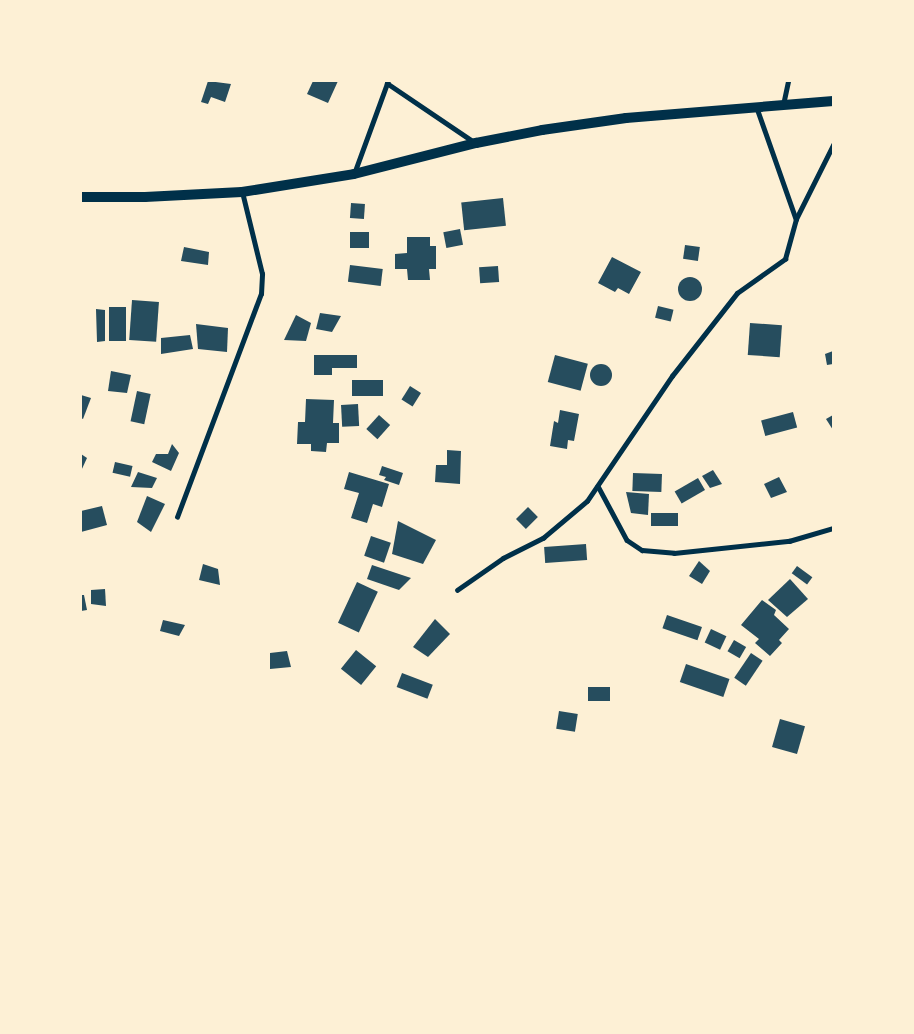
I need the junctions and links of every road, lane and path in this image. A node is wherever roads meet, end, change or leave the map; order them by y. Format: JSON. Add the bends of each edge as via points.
{"nodes":[{"id":1,"x":788,"y":81,"type":"edge"},
{"id":2,"x":387,"y":82,"type":"edge"},
{"id":3,"x":833,"y":101,"type":"edge"},
{"id":4,"x":783,"y":105,"type":"junction"},
{"id":5,"x":757,"y":107,"type":"junction"},
{"id":6,"x":476,"y":143,"type":"junction"},
{"id":7,"x":833,"y":145,"type":"edge"},
{"id":8,"x":354,"y":174,"type":"junction"},
{"id":9,"x":242,"y":192,"type":"junction"},
{"id":10,"x":81,"y":197,"type":"edge"},
{"id":11,"x":796,"y":219,"type":"junction"},
{"id":12,"x":598,"y":486,"type":"junction"},
{"id":13,"x":177,"y":518,"type":"dead end"},
{"id":14,"x":833,"y":528,"type":"edge"},
{"id":15,"x":457,"y":590,"type":"dead end"}],
"edges":[{"from":1,"to":4,"type":"lane"},
{"from":2,"to":6,"type":"lane"},
{"from":2,"to":8,"type":"lane"},
{"from":3,"to":4,"type":"street"},
{"from":4,"to":5,"type":"street"},
{"from":5,"to":6,"type":"street","via":[[626,118]]},
{"from":5,"to":11,"type":"lane"},
{"from":6,"to":8,"type":"street"},
{"from":7,"to":11,"type":"lane"},
{"from":8,"to":9,"type":"street"},
{"from":9,"to":10,"type":"street"},
{"from":9,"to":13,"type":"lane","via":[[262,274],[261,294]]},
{"from":11,"to":12,"type":"lane","via":[[785,259],[737,293],[672,376]]},
{"from":12,"to":14,"type":"lane","via":[[627,540],[642,550],[674,553],[789,541]]},
{"from":12,"to":15,"type":"lane","via":[[587,501],[543,538],[502,558]]}]}
